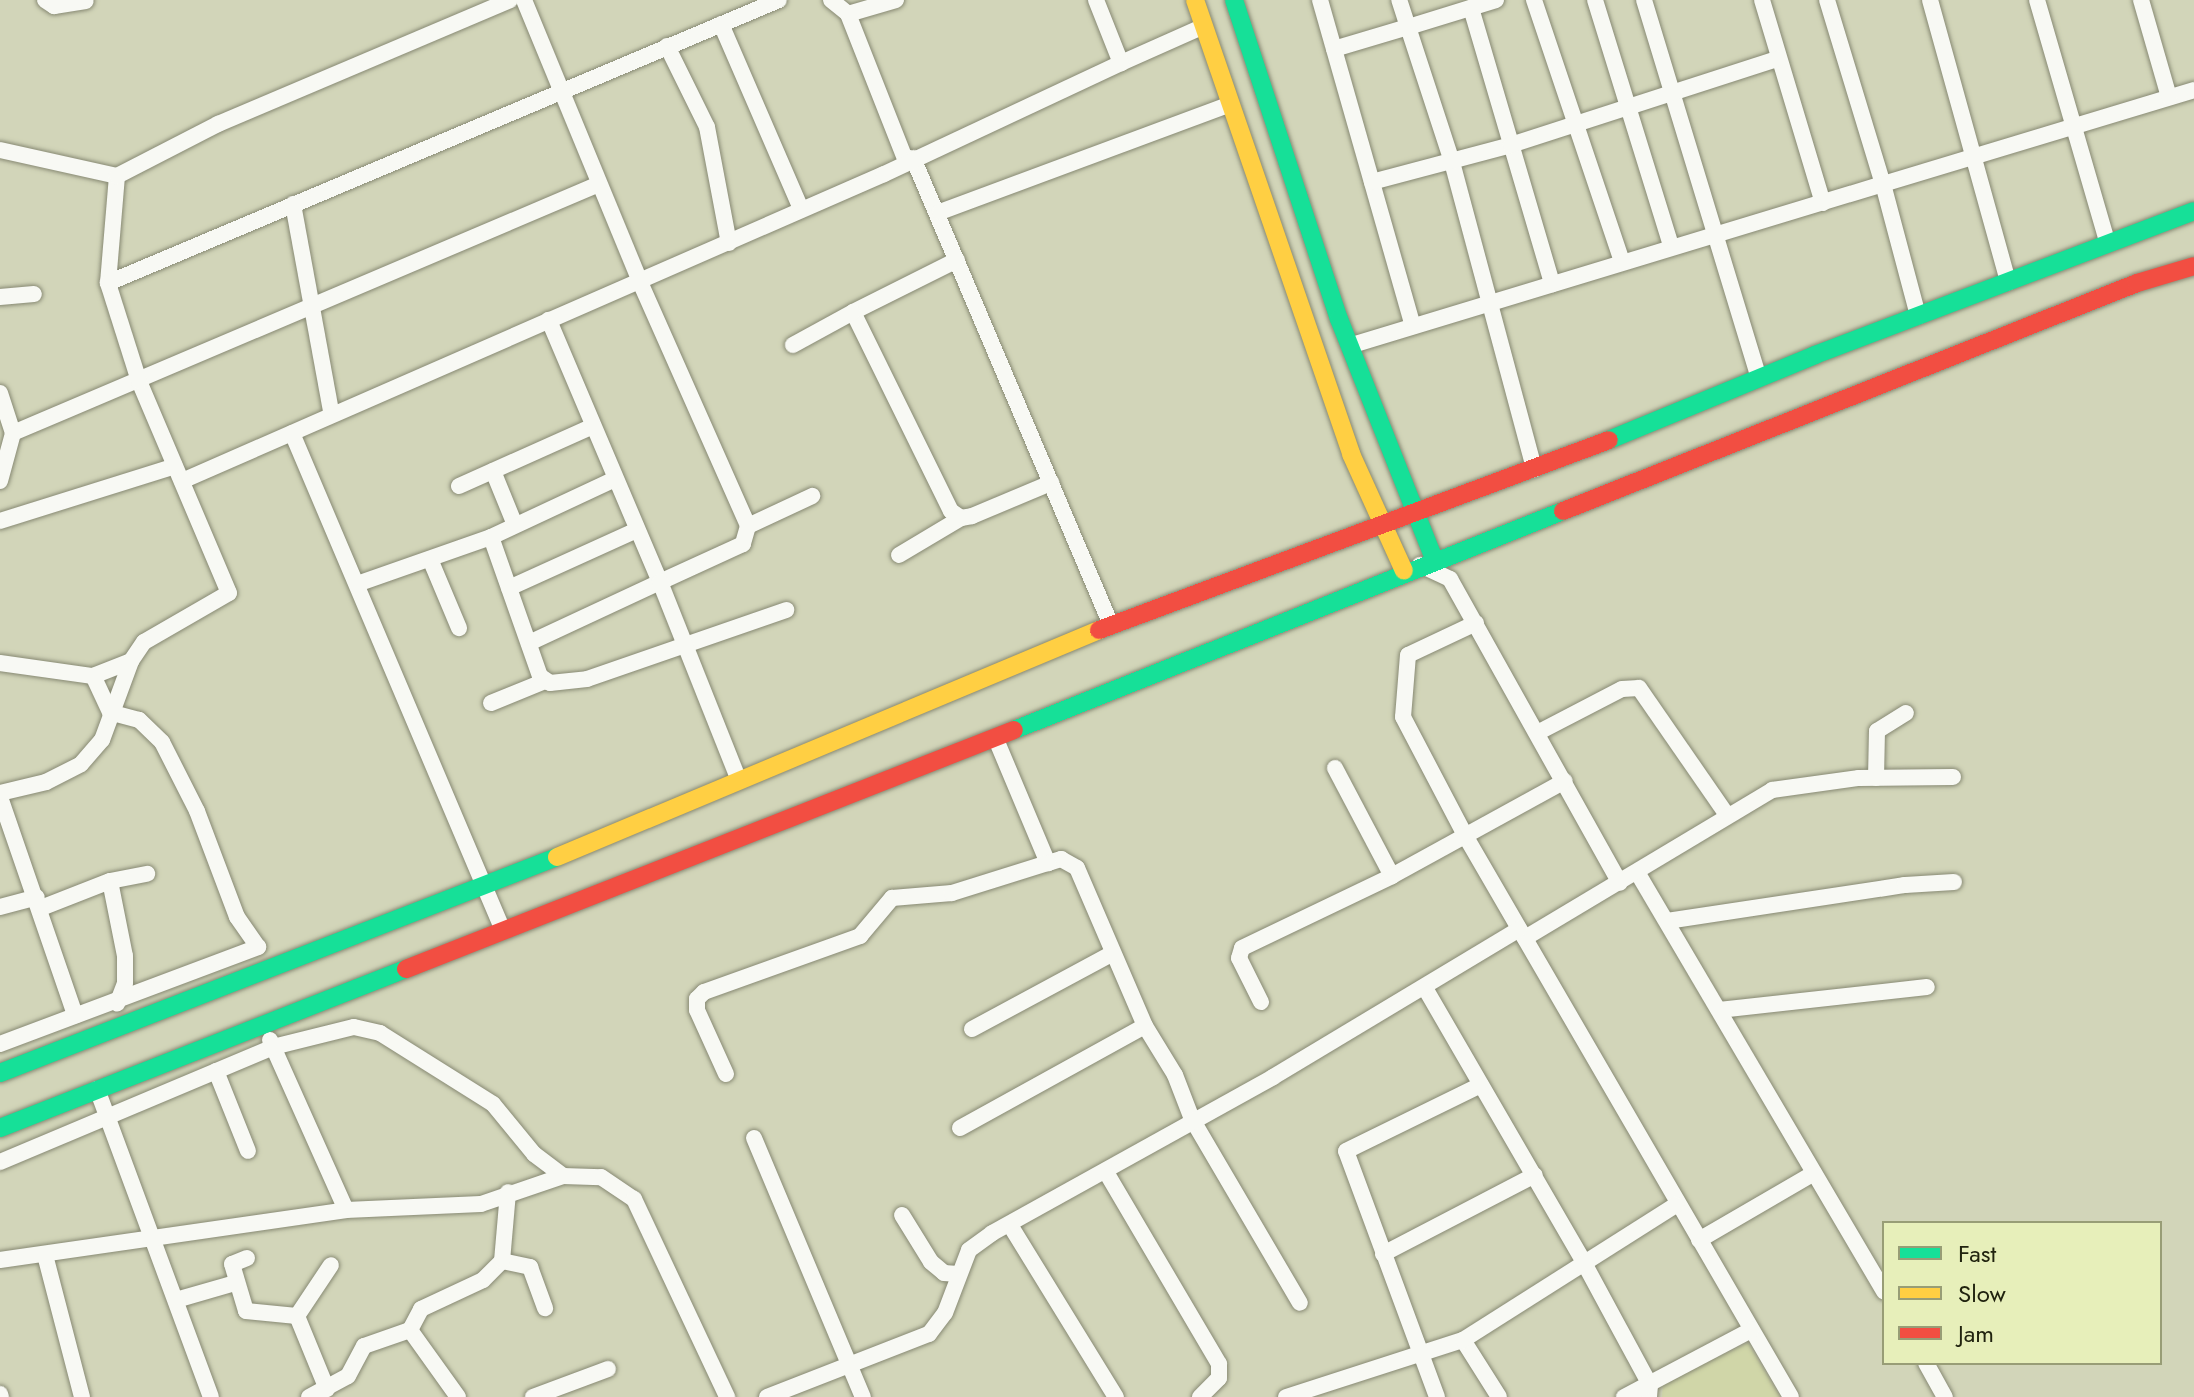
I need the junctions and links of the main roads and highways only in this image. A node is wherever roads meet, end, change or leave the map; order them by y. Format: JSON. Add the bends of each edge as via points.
{"nodes":[{"id":1,"x":1195,"y":0,"type":"edge"},
{"id":2,"x":1234,"y":0,"type":"edge"},
{"id":3,"x":2194,"y":211,"type":"edge"},
{"id":4,"x":2194,"y":266,"type":"edge"},
{"id":5,"x":1413,"y":514,"type":"junction"},
{"id":6,"x":1384,"y":525,"type":"junction"},
{"id":7,"x":1419,"y":565,"type":"junction"},
{"id":8,"x":0,"y":1073,"type":"edge"},
{"id":9,"x":0,"y":1128,"type":"edge"}],
"edges":[{"from":1,"to":6,"type":"main road","via":[[1351,454]]},
{"from":2,"to":5,"type":"main road","via":[[1349,346]]},
{"from":3,"to":5,"type":"main road"},
{"from":4,"to":7,"type":"main road","via":[[2137,283],[1667,472]]},
{"from":5,"to":6,"type":"main road"},
{"from":5,"to":7,"type":"main road"},
{"from":6,"to":7,"type":"main road"},
{"from":6,"to":8,"type":"main road","via":[[1111,625],[483,885]]},
{"from":7,"to":9,"type":"main road"}]}
